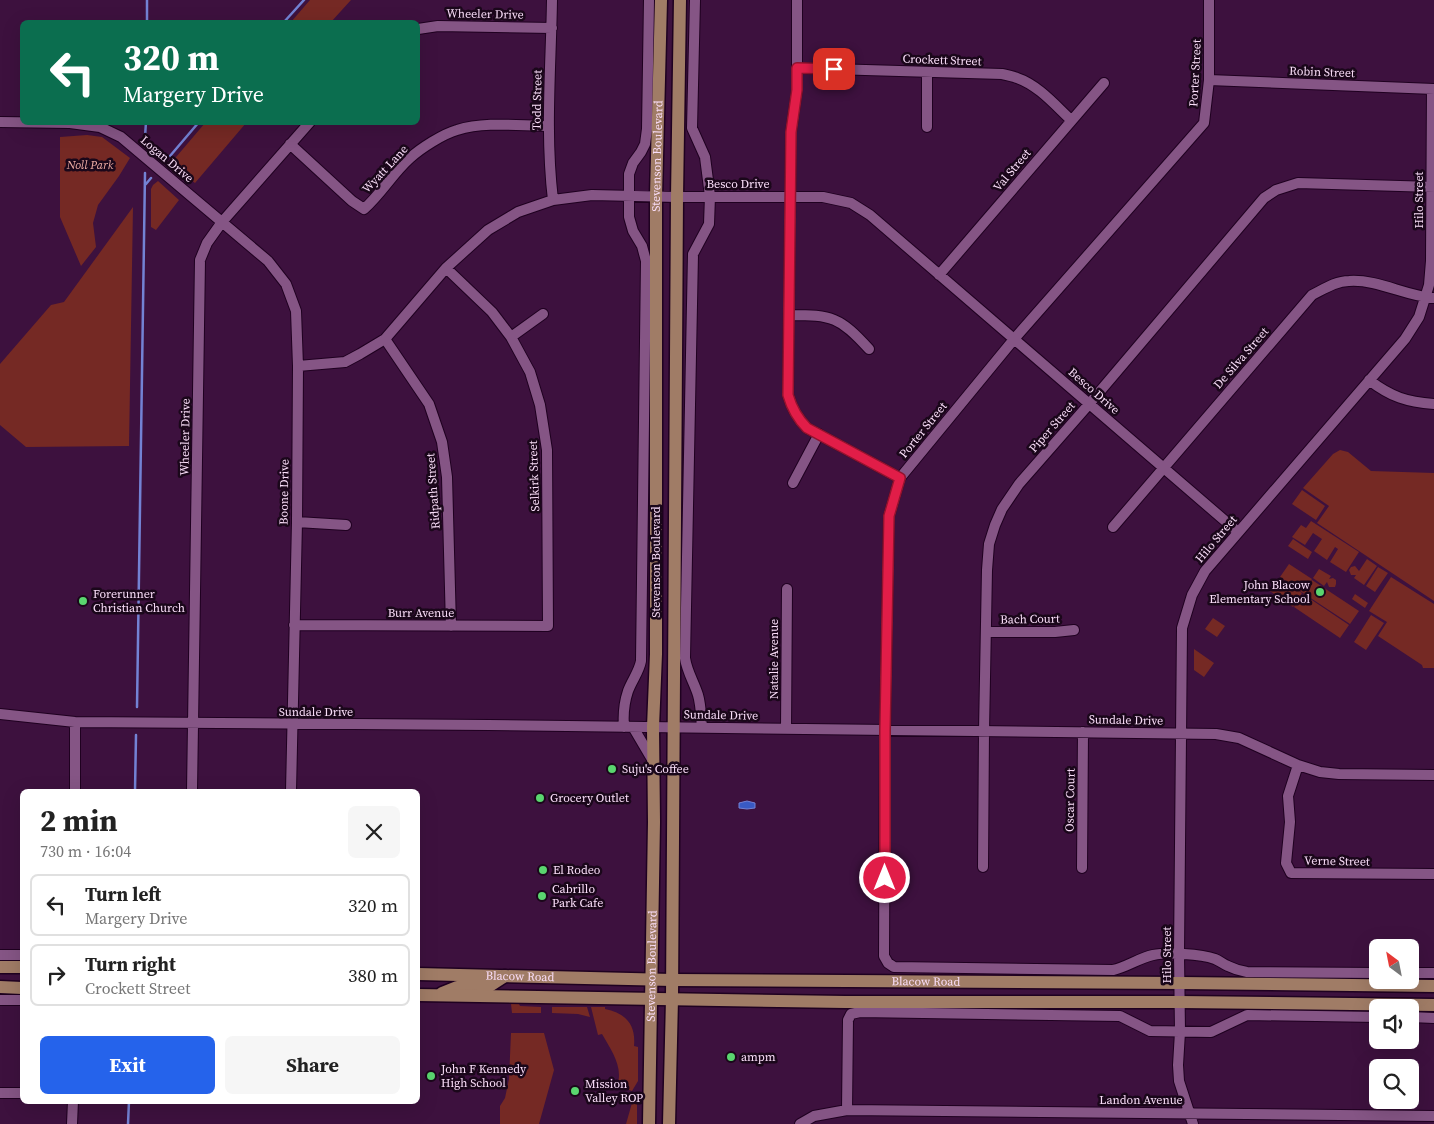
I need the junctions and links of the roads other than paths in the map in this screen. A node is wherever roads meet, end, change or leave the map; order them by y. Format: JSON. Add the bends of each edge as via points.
{"nodes":[{"id":1,"x":552,"y":0,"type":"edge"},
{"id":2,"x":649,"y":0,"type":"edge"},
{"id":3,"x":661,"y":0,"type":"edge"},
{"id":4,"x":680,"y":0,"type":"edge"},
{"id":5,"x":695,"y":0,"type":"edge"},
{"id":6,"x":797,"y":0,"type":"edge"},
{"id":7,"x":1209,"y":0,"type":"edge"},
{"id":8,"x":552,"y":28,"type":"junction"},
{"id":9,"x":420,"y":29,"type":"edge"},
{"id":10,"x":797,"y":68,"type":"junction"},
{"id":11,"x":928,"y":72,"type":"junction"},
{"id":12,"x":1209,"y":80,"type":"junction"},
{"id":13,"x":1104,"y":83,"type":"dead end"},
{"id":14,"x":1433,"y":89,"type":"edge"},
{"id":15,"x":1071,"y":120,"type":"junction"},
{"id":16,"x":0,"y":122,"type":"edge"},
{"id":17,"x":20,"y":122,"type":"edge"},
{"id":18,"x":85,"y":125,"type":"edge"},
{"id":19,"x":307,"y":125,"type":"edge"},
{"id":20,"x":549,"y":126,"type":"junction"},
{"id":21,"x":927,"y":127,"type":"dead end"},
{"id":22,"x":290,"y":144,"type":"junction"},
{"id":23,"x":1433,"y":187,"type":"edge"},
{"id":24,"x":629,"y":196,"type":"junction"},
{"id":25,"x":656,"y":196,"type":"junction"},
{"id":26,"x":710,"y":196,"type":"junction"},
{"id":27,"x":791,"y":196,"type":"junction"},
{"id":28,"x":677,"y":197,"type":"junction"},
{"id":29,"x":553,"y":200,"type":"junction"},
{"id":30,"x":222,"y":222,"type":"junction"},
{"id":31,"x":446,"y":268,"type":"junction"},
{"id":32,"x":939,"y":275,"type":"junction"},
{"id":33,"x":1430,"y":298,"type":"edge"},
{"id":34,"x":542,"y":314,"type":"dead end"},
{"id":35,"x":790,"y":315,"type":"junction"},
{"id":36,"x":512,"y":337,"type":"junction"},
{"id":37,"x":1015,"y":338,"type":"junction"},
{"id":38,"x":385,"y":339,"type":"junction"},
{"id":39,"x":869,"y":349,"type":"dead end"},
{"id":40,"x":298,"y":366,"type":"junction"},
{"id":41,"x":1369,"y":380,"type":"junction"},
{"id":42,"x":1090,"y":403,"type":"junction"},
{"id":43,"x":1434,"y":404,"type":"edge"},
{"id":44,"x":819,"y":434,"type":"junction"},
{"id":45,"x":1163,"y":467,"type":"junction"},
{"id":46,"x":900,"y":478,"type":"junction"},
{"id":47,"x":793,"y":483,"type":"dead end"},
{"id":48,"x":297,"y":522,"type":"junction"},
{"id":49,"x":346,"y":525,"type":"dead end"},
{"id":50,"x":1112,"y":527,"type":"dead end"},
{"id":51,"x":1238,"y":532,"type":"junction"},
{"id":52,"x":787,"y":589,"type":"dead end"},
{"id":53,"x":294,"y":625,"type":"junction"},
{"id":54,"x":451,"y":626,"type":"junction"},
{"id":55,"x":548,"y":626,"type":"joint"},
{"id":56,"x":1074,"y":630,"type":"dead end"},
{"id":57,"x":986,"y":632,"type":"junction"},
{"id":58,"x":0,"y":714,"type":"edge"},
{"id":59,"x":75,"y":722,"type":"junction"},
{"id":60,"x":193,"y":722,"type":"junction"},
{"id":61,"x":292,"y":724,"type":"junction"},
{"id":62,"x":628,"y":727,"type":"junction"},
{"id":63,"x":653,"y":727,"type":"junction"},
{"id":64,"x":673,"y":727,"type":"junction"},
{"id":65,"x":702,"y":727,"type":"junction"},
{"id":66,"x":786,"y":729,"type":"junction"},
{"id":67,"x":885,"y":730,"type":"junction"},
{"id":68,"x":984,"y":731,"type":"junction"},
{"id":69,"x":1083,"y":732,"type":"junction"},
{"id":70,"x":1182,"y":733,"type":"junction"},
{"id":71,"x":653,"y":761,"type":"junction"},
{"id":72,"x":1298,"y":765,"type":"junction"},
{"id":73,"x":1434,"y":775,"type":"edge"},
{"id":74,"x":75,"y":789,"type":"edge"},
{"id":75,"x":192,"y":789,"type":"edge"},
{"id":76,"x":291,"y":789,"type":"edge"},
{"id":77,"x":983,"y":867,"type":"dead end"},
{"id":78,"x":1082,"y":868,"type":"dead end"},
{"id":79,"x":1434,"y":874,"type":"edge"},
{"id":80,"x":1179,"y":954,"type":"junction"},
{"id":81,"x":0,"y":955,"type":"edge"},
{"id":82,"x":20,"y":955,"type":"edge"},
{"id":83,"x":888,"y":963,"type":"joint"},
{"id":84,"x":0,"y":967,"type":"edge"},
{"id":85,"x":20,"y":967,"type":"edge"},
{"id":86,"x":1369,"y":973,"type":"edge"},
{"id":87,"x":1419,"y":973,"type":"edge"},
{"id":88,"x":1434,"y":973,"type":"edge"},
{"id":89,"x":420,"y":974,"type":"edge"},
{"id":90,"x":506,"y":976,"type":"junction"},
{"id":91,"x":651,"y":980,"type":"junction"},
{"id":92,"x":672,"y":980,"type":"junction"},
{"id":93,"x":1180,"y":983,"type":"junction"},
{"id":94,"x":1434,"y":986,"type":"edge"},
{"id":95,"x":0,"y":988,"type":"edge"},
{"id":96,"x":20,"y":988,"type":"edge"},
{"id":97,"x":420,"y":995,"type":"edge"},
{"id":98,"x":436,"y":996,"type":"junction"},
{"id":99,"x":651,"y":998,"type":"junction"},
{"id":100,"x":672,"y":999,"type":"junction"},
{"id":101,"x":0,"y":1000,"type":"edge"},
{"id":102,"x":20,"y":1000,"type":"edge"},
{"id":103,"x":1180,"y":1002,"type":"junction"},
{"id":104,"x":1434,"y":1005,"type":"edge"},
{"id":105,"x":1369,"y":1017,"type":"edge"},
{"id":106,"x":1419,"y":1017,"type":"edge"},
{"id":107,"x":1434,"y":1018,"type":"edge"},
{"id":108,"x":1180,"y":1032,"type":"junction"},
{"id":109,"x":0,"y":1093,"type":"edge"},
{"id":110,"x":20,"y":1093,"type":"edge"},
{"id":111,"x":73,"y":1104,"type":"edge"},
{"id":112,"x":847,"y":1110,"type":"junction"},
{"id":113,"x":1189,"y":1113,"type":"junction"},
{"id":114,"x":1434,"y":1116,"type":"edge"},
{"id":115,"x":72,"y":1124,"type":"edge"},
{"id":116,"x":649,"y":1124,"type":"edge"},
{"id":117,"x":669,"y":1124,"type":"edge"},
{"id":118,"x":800,"y":1124,"type":"edge"},
{"id":119,"x":1193,"y":1124,"type":"edge"}],
"edges":[{"from":1,"to":8,"type":"street","name":"Todd Street"},
{"from":2,"to":24,"type":"street","name":"Stevenson Boulevard","via":[[647,129],[641,152],[632,163],[629,174]]},
{"from":3,"to":25,"type":"main road","name":"Stevenson Boulevard"},
{"from":4,"to":28,"type":"main road","name":"Stevenson Boulevard"},
{"from":5,"to":26,"type":"street","via":[[692,128],[705,157]]},
{"from":6,"to":10,"type":"street"},
{"from":7,"to":12,"type":"street","name":"Porter Street"},
{"from":8,"to":9,"type":"street","name":"Wheeler Drive","via":[[438,26]]},
{"from":8,"to":20,"type":"street","name":"Todd Street"},
{"from":10,"to":11,"type":"street","name":"Crockett Street"},
{"from":10,"to":27,"type":"street","via":[[791,132]]},
{"from":11,"to":15,"type":"street","name":"Crockett Street","via":[[1017,77],[1028,82]]},
{"from":11,"to":21,"type":"street"},
{"from":12,"to":14,"type":"street","name":"Robin Street"},
{"from":12,"to":37,"type":"street","name":"Porter Street","via":[[1204,123]]},
{"from":13,"to":15,"type":"street","name":"Val Street"},
{"from":14,"to":23,"type":"street","name":"Hilo Street"},
{"from":15,"to":32,"type":"street","name":"Val Street"},
{"from":16,"to":17,"type":"street","name":"Logan Drive"},
{"from":18,"to":30,"type":"street","name":"Logan Drive","via":[[100,127],[121,137]]},
{"from":19,"to":22,"type":"street","name":"Wheeler Drive"},
{"from":20,"to":22,"type":"street","name":"Wyatt Lane","via":[[483,125],[455,130],[410,158],[364,209]]},
{"from":20,"to":29,"type":"street","name":"Todd Street"},
{"from":22,"to":30,"type":"street","name":"Wheeler Drive"},
{"from":23,"to":33,"type":"street","name":"Hilo Street"},
{"from":23,"to":42,"type":"street","name":"Piper Street","via":[[1298,183],[1276,190],[1264,198]]},
{"from":24,"to":25,"type":"street","name":"Besco Drive"},
{"from":24,"to":29,"type":"street","name":"Besco Drive","via":[[592,195]]},
{"from":24,"to":62,"type":"street","name":"Stevenson Boulevard","via":[[629,217],[646,261],[641,661],[625,701],[624,716]]},
{"from":25,"to":28,"type":"street","name":"Besco Drive"},
{"from":25,"to":63,"type":"main road","name":"Stevenson Boulevard","via":[[656,654]]},
{"from":26,"to":27,"type":"street","name":"Besco Drive"},
{"from":26,"to":28,"type":"street","name":"Besco Drive"},
{"from":26,"to":65,"type":"street","via":[[709,224],[693,254],[685,648],[687,669],[699,698]]},
{"from":27,"to":32,"type":"street","name":"Besco Drive","via":[[823,197],[851,203],[870,215]]},
{"from":27,"to":35,"type":"street"},
{"from":28,"to":64,"type":"main road","name":"Stevenson Boulevard"},
{"from":29,"to":31,"type":"street","name":"Besco Drive","via":[[518,212],[488,230]]},
{"from":30,"to":40,"type":"street","name":"Boone Drive","via":[[268,261],[286,284],[296,311]]},
{"from":30,"to":60,"type":"street","name":"Wheeler Drive","via":[[200,260]]},
{"from":31,"to":36,"type":"street","name":"Selkirk Street","via":[[492,312]]},
{"from":31,"to":38,"type":"street","name":"Besco Drive"},
{"from":32,"to":37,"type":"street","name":"Besco Drive"},
{"from":33,"to":41,"type":"street","name":"Hilo Street","via":[[1405,339]]},
{"from":33,"to":45,"type":"street","name":"De Silva Street","via":[[1371,282],[1348,280],[1312,295]]},
{"from":34,"to":36,"type":"street"},
{"from":35,"to":39,"type":"street","via":[[819,315],[833,319],[844,324]]},
{"from":35,"to":44,"type":"street","via":[[788,395],[799,419]]},
{"from":36,"to":55,"type":"street","name":"Selkirk Street","via":[[530,372],[540,405],[547,450]]},
{"from":37,"to":42,"type":"street","name":"Besco Drive"},
{"from":37,"to":46,"type":"street","name":"Porter Street"},
{"from":38,"to":40,"type":"street","name":"Besco Drive","via":[[344,362]]},
{"from":38,"to":54,"type":"street","name":"Ridpath Street","via":[[428,404],[442,442]]},
{"from":40,"to":48,"type":"street","name":"Boone Drive"},
{"from":41,"to":43,"type":"street","via":[[1399,399]]},
{"from":41,"to":51,"type":"street","name":"Hilo Street"},
{"from":42,"to":45,"type":"street","name":"Besco Drive"},
{"from":42,"to":57,"type":"street","name":"Piper Street","via":[[1019,484],[1002,509],[989,544]]},
{"from":44,"to":46,"type":"street"},
{"from":44,"to":47,"type":"street"},
{"from":45,"to":50,"type":"street","name":"De Silva Street"},
{"from":45,"to":51,"type":"street","name":"Besco Drive"},
{"from":46,"to":67,"type":"street","name":"Porter Street","via":[[889,516]]},
{"from":48,"to":49,"type":"street"},
{"from":48,"to":53,"type":"street","name":"Boone Drive"},
{"from":51,"to":70,"type":"street","name":"Hilo Street","via":[[1205,571],[1188,605],[1182,628]]},
{"from":52,"to":66,"type":"street","name":"Natalie Avenue"},
{"from":53,"to":54,"type":"street","name":"Burr Avenue"},
{"from":53,"to":61,"type":"street","name":"Boone Drive"},
{"from":54,"to":55,"type":"street","name":"Burr Avenue"},
{"from":56,"to":57,"type":"street","name":"Bach Court"},
{"from":57,"to":68,"type":"street","name":"Piper Street"},
{"from":58,"to":59,"type":"street","name":"Sundale Drive"},
{"from":59,"to":60,"type":"street","name":"Sundale Drive"},
{"from":59,"to":74,"type":"street"},
{"from":60,"to":61,"type":"street","name":"Sundale Drive"},
{"from":60,"to":75,"type":"street","name":"Wheeler Drive"},
{"from":61,"to":62,"type":"street","name":"Sundale Drive"},
{"from":61,"to":76,"type":"street","name":"Boone Drive"},
{"from":62,"to":63,"type":"street","name":"Sundale Drive"},
{"from":62,"to":71,"type":"street"},
{"from":63,"to":64,"type":"street","name":"Sundale Drive"},
{"from":63,"to":71,"type":"main road","name":"Stevenson Boulevard"},
{"from":64,"to":65,"type":"street","name":"Sundale Drive"},
{"from":64,"to":92,"type":"main road","name":"Stevenson Boulevard"},
{"from":65,"to":66,"type":"street","name":"Sundale Drive"},
{"from":66,"to":67,"type":"street","name":"Sundale Drive"},
{"from":67,"to":68,"type":"street","name":"Sundale Drive"},
{"from":67,"to":83,"type":"street","name":"Porter Street","via":[[884,956]]},
{"from":68,"to":69,"type":"street","name":"Sundale Drive"},
{"from":68,"to":77,"type":"street","name":"Piper Street"},
{"from":69,"to":70,"type":"street","name":"Sundale Drive"},
{"from":69,"to":78,"type":"street","name":"Oscar Court"},
{"from":70,"to":72,"type":"street","name":"Sundale Drive","via":[[1239,738]]},
{"from":70,"to":80,"type":"street","name":"Hilo Street"},
{"from":71,"to":91,"type":"main road","name":"Stevenson Boulevard"},
{"from":72,"to":73,"type":"street","name":"Sundale Drive","via":[[1339,774]]},
{"from":72,"to":79,"type":"street","name":"Verne Street","via":[[1288,796],[1290,822],[1286,863],[1291,873]]},
{"from":80,"to":83,"type":"street","name":"Blacow Road","via":[[1145,957],[1113,970],[894,967]]},
{"from":80,"to":86,"type":"street","name":"Blacow Road","via":[[1210,957],[1247,972]]},
{"from":80,"to":93,"type":"street","name":"Hilo Street"},
{"from":81,"to":82,"type":"street"},
{"from":84,"to":85,"type":"main road"},
{"from":87,"to":88,"type":"street"},
{"from":89,"to":90,"type":"main road","name":"Blacow Road"},
{"from":90,"to":91,"type":"main road","name":"Blacow Road"},
{"from":90,"to":98,"type":"main road","via":[[488,986],[457,987]]},
{"from":91,"to":92,"type":"main road","name":"Blacow Road"},
{"from":91,"to":99,"type":"main road","name":"Stevenson Boulevard"},
{"from":92,"to":93,"type":"main road","name":"Blacow Road"},
{"from":92,"to":100,"type":"main road","name":"Stevenson Boulevard"},
{"from":93,"to":94,"type":"main road","name":"Blacow Road"},
{"from":93,"to":103,"type":"street","name":"Hilo Street"},
{"from":95,"to":96,"type":"main road"},
{"from":97,"to":98,"type":"main road","name":"Blacow Road"},
{"from":98,"to":99,"type":"main road","name":"Blacow Road"},
{"from":99,"to":100,"type":"main road","name":"Blacow Road"},
{"from":99,"to":116,"type":"main road","name":"Stevenson Boulevard"},
{"from":100,"to":103,"type":"main road","name":"Blacow Road"},
{"from":100,"to":117,"type":"main road","name":"Stevenson Boulevard"},
{"from":101,"to":102,"type":"street"},
{"from":103,"to":104,"type":"main road","name":"Blacow Road"},
{"from":103,"to":108,"type":"street","name":"Hilo Street"},
{"from":105,"to":108,"type":"street","via":[[1247,1015],[1211,1032]]},
{"from":106,"to":107,"type":"street"},
{"from":108,"to":112,"type":"street","via":[[1150,1031],[1120,1016],[851,1014],[848,1020]]},
{"from":108,"to":113,"type":"street","name":"Hilo Street","via":[[1179,1081]]},
{"from":109,"to":110,"type":"street"},
{"from":111,"to":115,"type":"street"},
{"from":112,"to":113,"type":"street","name":"Landon Avenue"},
{"from":112,"to":118,"type":"street","name":"Landon Avenue","via":[[814,1116]]},
{"from":113,"to":114,"type":"street","name":"Landon Avenue"},
{"from":113,"to":119,"type":"street","name":"Hilo Street"}]}
